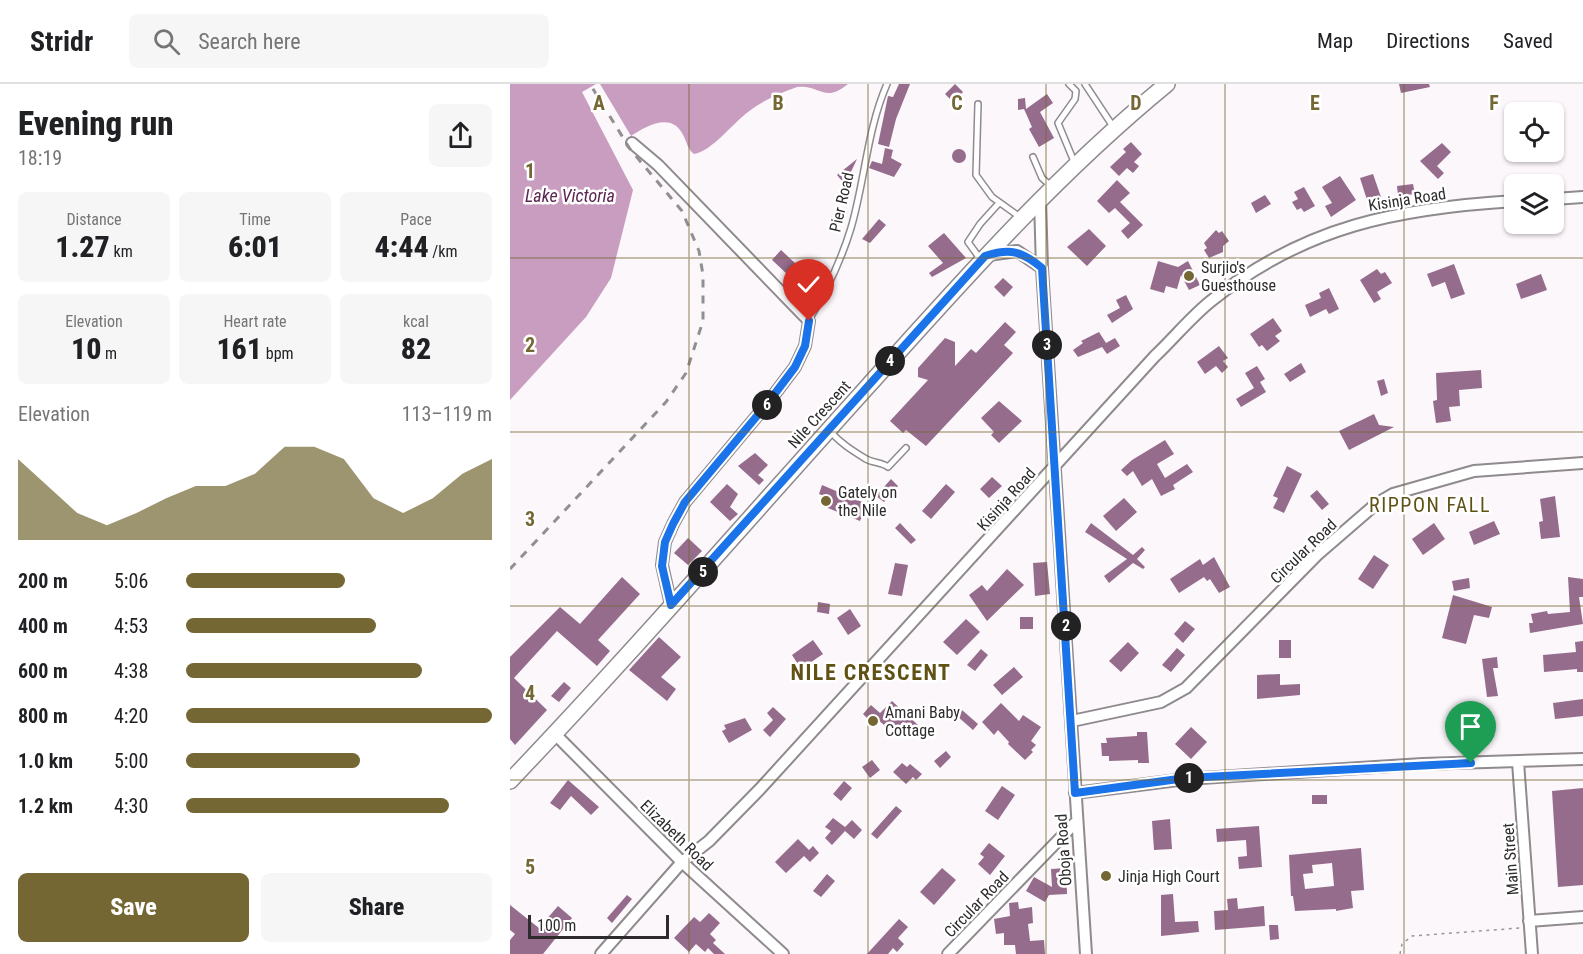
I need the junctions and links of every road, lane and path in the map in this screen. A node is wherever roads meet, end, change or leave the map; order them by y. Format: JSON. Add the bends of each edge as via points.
{"nodes":[{"id":1,"x":887,"y":84,"type":"edge"},
{"id":2,"x":1069,"y":84,"type":"edge"},
{"id":3,"x":1085,"y":84,"type":"edge"},
{"id":4,"x":1167,"y":84,"type":"edge"},
{"id":5,"x":978,"y":104,"type":"dead end"},
{"id":6,"x":1114,"y":128,"type":"junction"},
{"id":7,"x":632,"y":143,"type":"dead end"},
{"id":8,"x":1033,"y":158,"type":"dead end"},
{"id":9,"x":1075,"y":164,"type":"junction"},
{"id":10,"x":1052,"y":187,"type":"junction"},
{"id":11,"x":1583,"y":198,"type":"edge"},
{"id":12,"x":1040,"y":199,"type":"junction"},
{"id":13,"x":1564,"y":199,"type":"edge"},
{"id":14,"x":1504,"y":202,"type":"edge"},
{"id":15,"x":999,"y":203,"type":"junction"},
{"id":16,"x":1022,"y":218,"type":"junction"},
{"id":17,"x":983,"y":258,"type":"junction"},
{"id":18,"x":1042,"y":268,"type":"junction"},
{"id":19,"x":809,"y":321,"type":"junction"},
{"id":20,"x":829,"y":430,"type":"junction"},
{"id":21,"x":906,"y":448,"type":"dead end"},
{"id":22,"x":1583,"y":463,"type":"edge"},
{"id":23,"x":1055,"y":466,"type":"junction"},
{"id":24,"x":671,"y":605,"type":"junction"},
{"id":25,"x":1072,"y":721,"type":"junction"},
{"id":26,"x":555,"y":734,"type":"junction"},
{"id":27,"x":1583,"y":759,"type":"edge"},
{"id":28,"x":1518,"y":762,"type":"junction"},
{"id":29,"x":510,"y":781,"type":"edge"},
{"id":30,"x":1075,"y":793,"type":"junction"},
{"id":31,"x":1075,"y":822,"type":"junction"},
{"id":32,"x":682,"y":862,"type":"junction"},
{"id":33,"x":1583,"y":917,"type":"edge"},
{"id":34,"x":1529,"y":924,"type":"junction"},
{"id":35,"x":601,"y":954,"type":"edge"},
{"id":36,"x":783,"y":954,"type":"edge"},
{"id":37,"x":948,"y":954,"type":"edge"},
{"id":38,"x":1086,"y":954,"type":"edge"},
{"id":39,"x":1400,"y":954,"type":"edge"},
{"id":40,"x":1532,"y":954,"type":"edge"}],
"edges":[{"from":1,"to":19,"type":"lane","name":"Pier Road","via":[[877,111],[851,226],[832,282]]},
{"from":2,"to":9,"type":"lane","via":[[1076,91],[1075,99],[1058,123]]},
{"from":3,"to":6,"type":"lane"},
{"from":4,"to":6,"type":"street","name":"Nile Crescent"},
{"from":5,"to":15,"type":"lane","via":[[976,175]]},
{"from":6,"to":9,"type":"street","name":"Nile Crescent"},
{"from":7,"to":19,"type":"street"},
{"from":8,"to":10,"type":"lane","via":[[1042,178]]},
{"from":9,"to":10,"type":"street","name":"Nile Crescent"},
{"from":10,"to":12,"type":"street","name":"Nile Crescent"},
{"from":11,"to":13,"type":"street"},
{"from":12,"to":16,"type":"street","name":"Nile Crescent"},
{"from":12,"to":18,"type":"street","name":"Oboja Road"},
{"from":14,"to":23,"type":"street","name":"Kisinja Road","via":[[1369,219],[1281,255],[1209,302]]},
{"from":15,"to":16,"type":"lane"},
{"from":15,"to":17,"type":"lane","via":[[968,242]]},
{"from":16,"to":17,"type":"street","name":"Nile Crescent"},
{"from":17,"to":18,"type":"street","via":[[1006,250],[1017,251]]},
{"from":17,"to":20,"type":"street","name":"Nile Crescent"},
{"from":18,"to":23,"type":"street","name":"Oboja Road"},
{"from":19,"to":24,"type":"street","via":[[805,346],[795,367],[685,502],[673,524],[665,542],[662,566]]},
{"from":20,"to":21,"type":"lane","via":[[844,445],[888,468]]},
{"from":20,"to":24,"type":"street","name":"Nile Crescent"},
{"from":22,"to":25,"type":"street","name":"Circular Road","via":[[1474,471],[1393,494],[1317,555],[1186,688],[1161,702]]},
{"from":23,"to":25,"type":"street","name":"Oboja Road"},
{"from":23,"to":32,"type":"street","name":"Kisinja Road","via":[[760,789],[709,841]]},
{"from":24,"to":26,"type":"street","name":"Nile Crescent"},
{"from":25,"to":30,"type":"street","name":"Oboja Road"},
{"from":26,"to":29,"type":"street","name":"Nile Crescent"},
{"from":26,"to":32,"type":"street","name":"Elizabeth Road"},
{"from":27,"to":28,"type":"street"},
{"from":28,"to":30,"type":"street","via":[[1186,778]]},
{"from":28,"to":34,"type":"street","name":"Main Street"},
{"from":30,"to":31,"type":"street","name":"Oboja Road"},
{"from":31,"to":37,"type":"street","name":"Circular Road"},
{"from":31,"to":38,"type":"street","name":"Oboja Road"},
{"from":32,"to":35,"type":"street","name":"Kisinja Road"},
{"from":32,"to":36,"type":"street","name":"Elizabeth Road"},
{"from":33,"to":34,"type":"street"},
{"from":34,"to":39,"type":"path","via":[[1412,936],[1402,944]]},
{"from":34,"to":40,"type":"street","name":"Main Street"}]}
